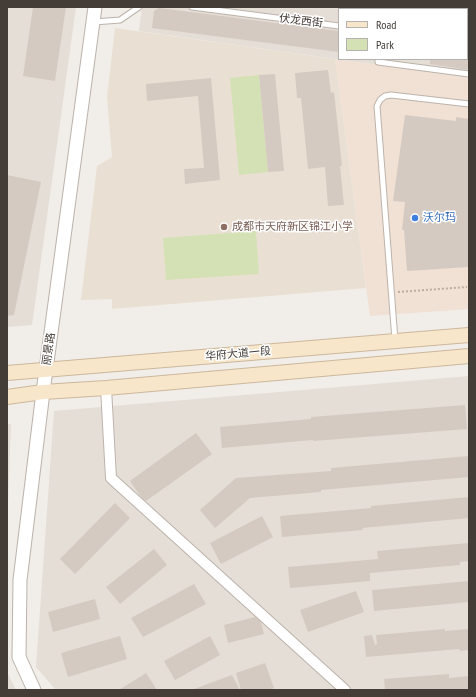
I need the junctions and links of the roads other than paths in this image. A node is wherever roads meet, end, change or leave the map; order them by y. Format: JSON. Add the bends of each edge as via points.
{"nodes":[{"id":1,"x":95,"y":7,"type":"edge"},
{"id":2,"x":139,"y":7,"type":"edge"},
{"id":3,"x":192,"y":7,"type":"edge"},
{"id":4,"x":93,"y":23,"type":"junction"},
{"id":5,"x":338,"y":26,"type":"edge"},
{"id":6,"x":378,"y":60,"type":"edge"},
{"id":7,"x":469,"y":74,"type":"edge"},
{"id":8,"x":469,"y":104,"type":"edge"},
{"id":9,"x":469,"y":335,"type":"edge"},
{"id":10,"x":395,"y":341,"type":"junction"},
{"id":11,"x":469,"y":356,"type":"edge"},
{"id":12,"x":46,"y":370,"type":"junction"},
{"id":13,"x":7,"y":373,"type":"edge"},
{"id":14,"x":106,"y":388,"type":"junction"},
{"id":15,"x":43,"y":392,"type":"junction"},
{"id":16,"x":7,"y":397,"type":"edge"},
{"id":17,"x":34,"y":690,"type":"edge"},
{"id":18,"x":345,"y":690,"type":"edge"}],
"edges":[{"from":1,"to":4,"type":"street","name":"丽景路"},
{"from":2,"to":4,"type":"lane","via":[[120,20]]},
{"from":3,"to":5,"type":"lane","name":"伏龙西街"},
{"from":4,"to":12,"type":"street","name":"丽景路"},
{"from":6,"to":7,"type":"lane"},
{"from":8,"to":10,"type":"lane","via":[[391,95],[385,96],[377,106]]},
{"from":9,"to":10,"type":"main road","name":"华府大道一段"},
{"from":10,"to":12,"type":"main road","name":"华府大道一段"},
{"from":11,"to":14,"type":"main road"},
{"from":12,"to":13,"type":"main road","name":"华府大道一段"},
{"from":12,"to":15,"type":"street","name":"丽景路"},
{"from":14,"to":15,"type":"main road"},
{"from":14,"to":18,"type":"street","via":[[111,478]]},
{"from":15,"to":16,"type":"main road"},
{"from":15,"to":17,"type":"street","name":"丽景路","via":[[20,580],[19,658]]}]}
